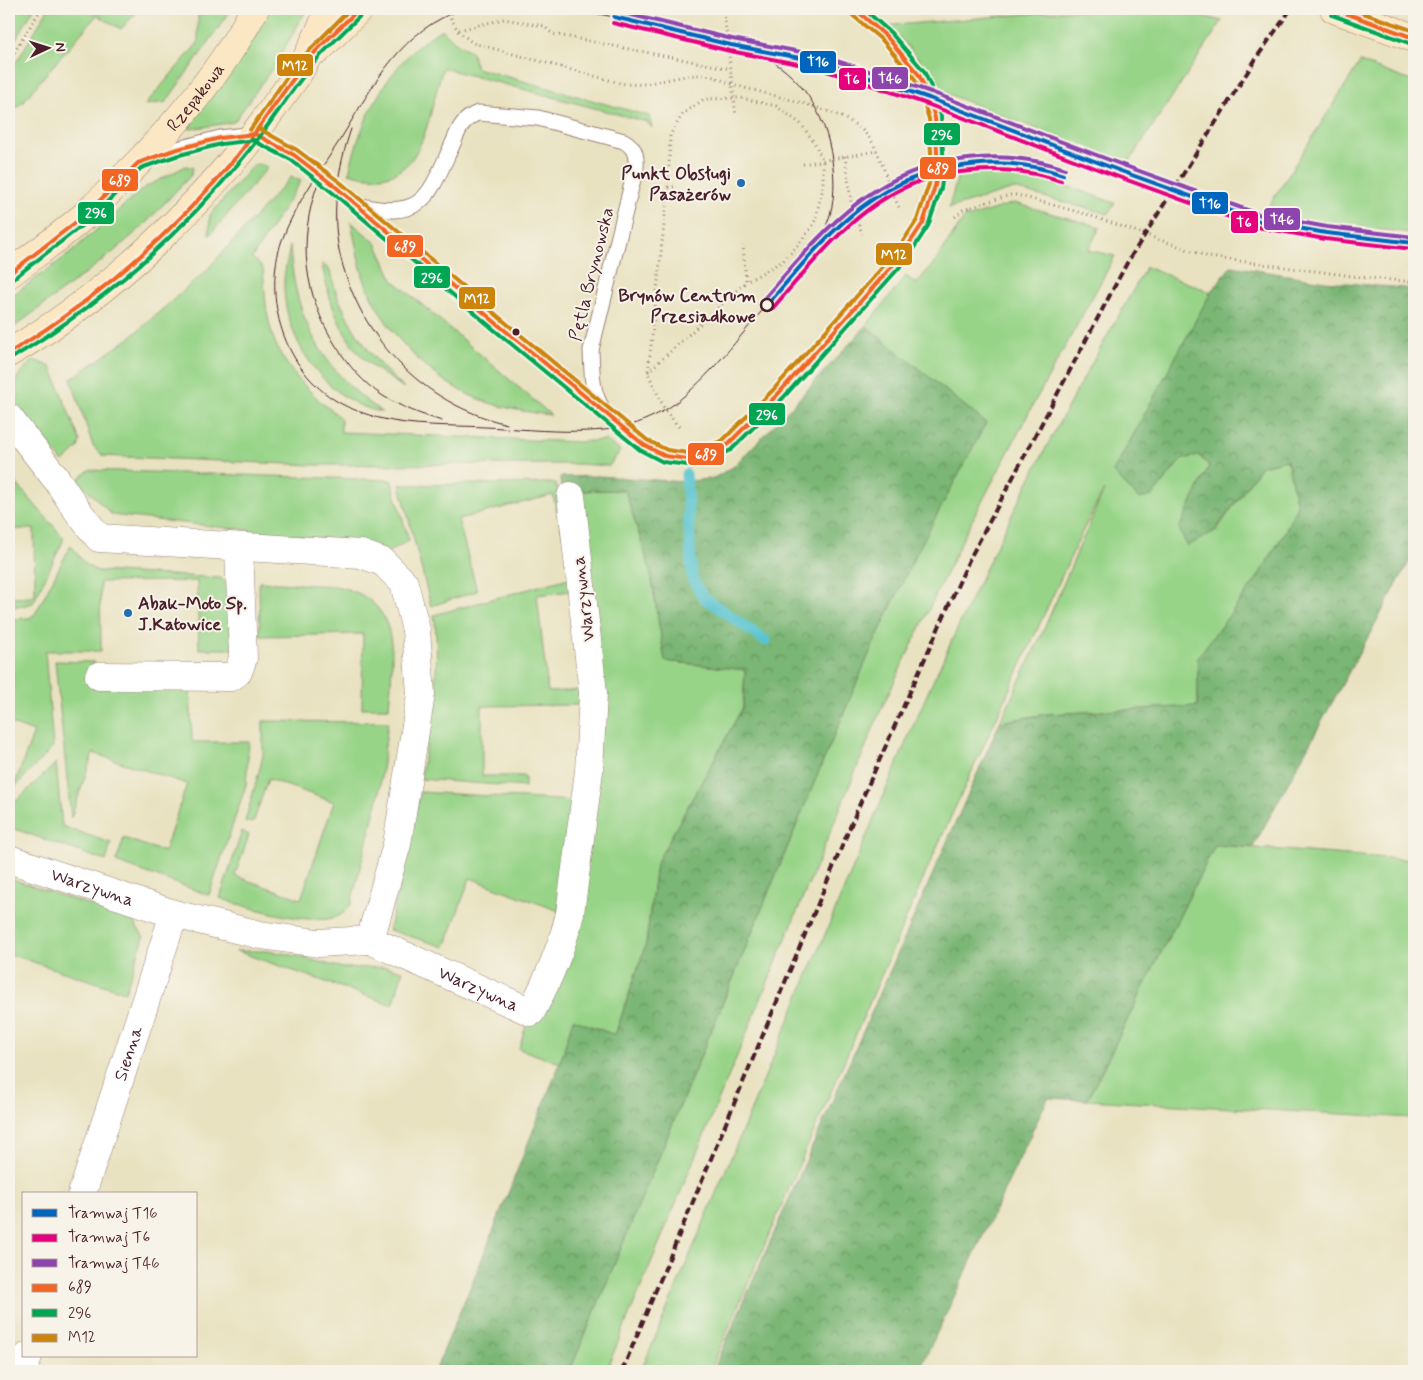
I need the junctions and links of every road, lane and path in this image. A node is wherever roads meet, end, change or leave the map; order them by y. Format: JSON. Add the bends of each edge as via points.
{"nodes":[{"id":1,"x":41,"y":9,"type":"edge"},
{"id":2,"x":255,"y":9,"type":"edge"},
{"id":3,"x":330,"y":9,"type":"edge"},
{"id":4,"x":359,"y":9,"type":"edge"},
{"id":5,"x":446,"y":9,"type":"edge"},
{"id":6,"x":855,"y":9,"type":"edge"},
{"id":7,"x":1334,"y":9,"type":"edge"},
{"id":8,"x":724,"y":12,"type":"dead end"},
{"id":9,"x":458,"y":31,"type":"junction"},
{"id":10,"x":1414,"y":38,"type":"edge"},
{"id":11,"x":9,"y":61,"type":"edge"},
{"id":12,"x":301,"y":68,"type":"junction"},
{"id":13,"x":731,"y":69,"type":"junction"},
{"id":14,"x":732,"y":84,"type":"junction"},
{"id":15,"x":734,"y":98,"type":"junction"},
{"id":16,"x":736,"y":116,"type":"dead end"},
{"id":17,"x":255,"y":134,"type":"junction"},
{"id":18,"x":877,"y":151,"type":"junction"},
{"id":19,"x":845,"y":156,"type":"junction"},
{"id":20,"x":823,"y":161,"type":"junction"},
{"id":21,"x":138,"y":163,"type":"junction"},
{"id":22,"x":802,"y":164,"type":"dead end"},
{"id":23,"x":677,"y":186,"type":"dead end"},
{"id":24,"x":668,"y":188,"type":"junction"},
{"id":25,"x":355,"y":204,"type":"junction"},
{"id":26,"x":904,"y":212,"type":"dead end"},
{"id":27,"x":952,"y":221,"type":"dead end"},
{"id":28,"x":862,"y":234,"type":"dead end"},
{"id":29,"x":743,"y":245,"type":"dead end"},
{"id":30,"x":9,"y":274,"type":"edge"},
{"id":31,"x":746,"y":282,"type":"junction"},
{"id":32,"x":1414,"y":282,"type":"edge"},
{"id":33,"x":9,"y":353,"type":"edge"},
{"id":34,"x":648,"y":373,"type":"junction"},
{"id":35,"x":607,"y":414,"type":"junction"},
{"id":36,"x":9,"y":418,"type":"edge"},
{"id":37,"x":679,"y":427,"type":"dead end"},
{"id":38,"x":572,"y":496,"type":"dead end"},
{"id":39,"x":239,"y":547,"type":"junction"},
{"id":40,"x":100,"y":676,"type":"dead end"},
{"id":41,"x":9,"y":858,"type":"edge"},
{"id":42,"x":174,"y":914,"type":"junction"},
{"id":43,"x":370,"y":940,"type":"junction"},
{"id":44,"x":83,"y":1192,"type":"edge"},
{"id":45,"x":27,"y":1358,"type":"edge"},
{"id":46,"x":23,"y":1371,"type":"edge"}],
"edges":[{"from":1,"to":11,"type":"path"},
{"from":2,"to":21,"type":"street","name":"Rzepakowa","via":[[201,91]]},
{"from":3,"to":12,"type":"street"},
{"from":4,"to":12,"type":"street"},
{"from":5,"to":9,"type":"path"},
{"from":6,"to":35,"type":"lane","name":"Pętla Brynowska","via":[[894,45],[919,75],[929,98],[935,118],[938,169],[923,223],[901,256],[778,394],[727,445],[688,459],[665,456],[644,445]]},
{"from":7,"to":10,"type":"street"},
{"from":8,"to":13,"type":"path"},
{"from":9,"to":13,"type":"path","via":[[504,19],[543,26],[553,34]]},
{"from":9,"to":14,"type":"path","via":[[473,43],[624,84],[706,74]]},
{"from":12,"to":17,"type":"street"},
{"from":13,"to":14,"type":"path"},
{"from":14,"to":15,"type":"path"},
{"from":14,"to":18,"type":"path","via":[[848,120],[866,134]]},
{"from":15,"to":16,"type":"path"},
{"from":15,"to":20,"type":"path","via":[[776,106],[801,124]]},
{"from":15,"to":24,"type":"path","via":[[704,100],[683,114],[670,135]]},
{"from":17,"to":21,"type":"lane","via":[[220,138]]},
{"from":17,"to":25,"type":"lane","name":"Pętla Brynowska","via":[[294,155]]},
{"from":17,"to":33,"type":"street","via":[[159,240],[104,288]]},
{"from":18,"to":19,"type":"path"},
{"from":18,"to":26,"type":"path","via":[[894,198]]},
{"from":19,"to":20,"type":"path"},
{"from":19,"to":28,"type":"path","via":[[851,201]]},
{"from":20,"to":22,"type":"path"},
{"from":20,"to":31,"type":"path","via":[[823,188],[814,224],[783,261]]},
{"from":21,"to":30,"type":"street","name":"Rzepakowa","via":[[85,215]]},
{"from":23,"to":24,"type":"path"},
{"from":24,"to":34,"type":"path"},
{"from":25,"to":35,"type":"lane","name":"Pętla Brynowska"},
{"from":25,"to":35,"type":"lane","name":"Pętla Brynowska","via":[[392,210],[421,202],[431,190],[460,126],[468,117],[478,113],[544,119],[631,145],[637,158],[636,167],[591,350],[596,394]]},
{"from":27,"to":32,"type":"path","via":[[963,210],[1013,195],[1089,215],[1209,257]]},
{"from":29,"to":31,"type":"path"},
{"from":31,"to":34,"type":"path"},
{"from":34,"to":37,"type":"path","via":[[665,410]]},
{"from":36,"to":39,"type":"street","via":[[99,538]]},
{"from":38,"to":43,"type":"street","name":"Warzywna","via":[[593,693],[589,771],[570,913],[551,973],[531,1012]]},
{"from":39,"to":40,"type":"street","via":[[243,658],[238,672],[231,677]]},
{"from":39,"to":43,"type":"street","via":[[361,554],[383,562],[404,583],[416,630],[421,694],[397,844]]},
{"from":41,"to":42,"type":"street","name":"Warzywna"},
{"from":42,"to":43,"type":"street","name":"Warzywna","via":[[260,935],[318,943]]},
{"from":42,"to":44,"type":"street","name":"Sienna"},
{"from":45,"to":46,"type":"street"}]}
